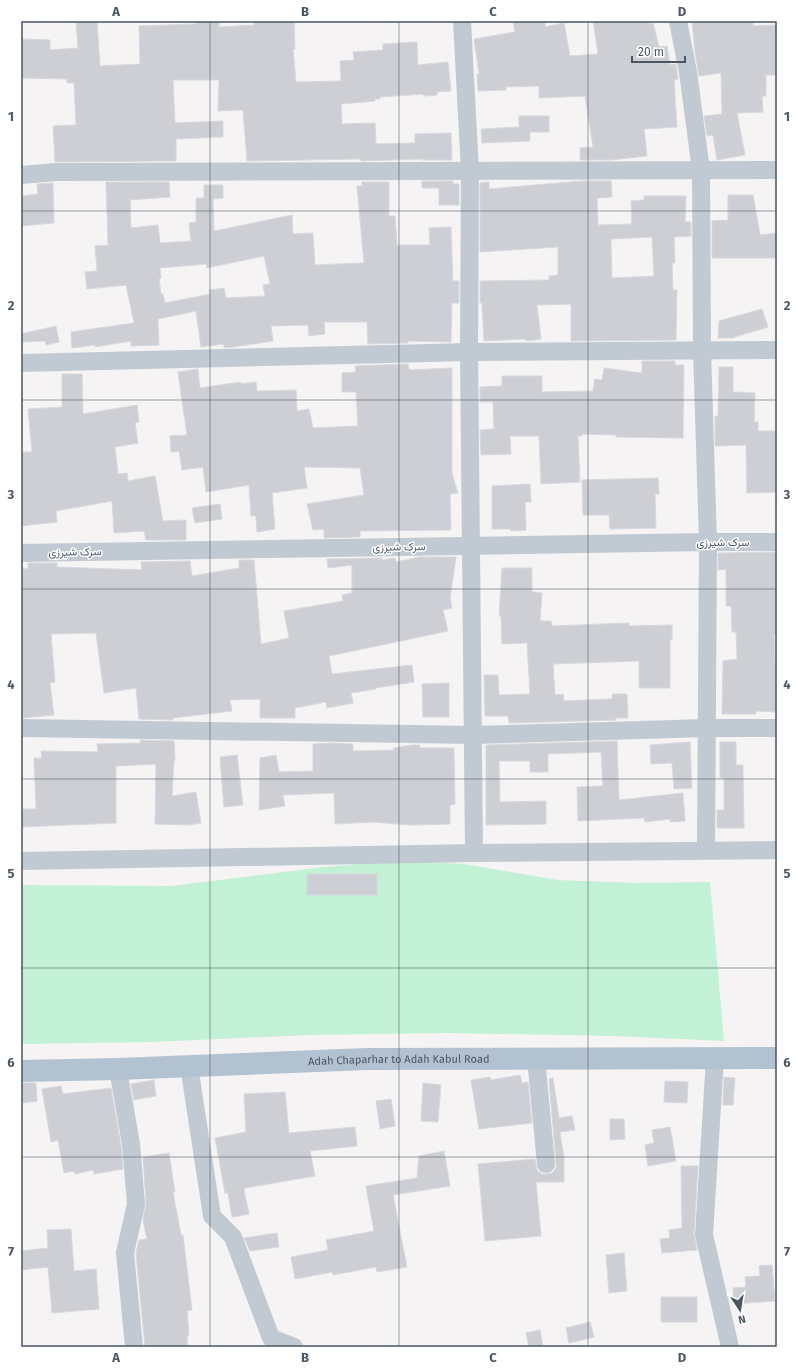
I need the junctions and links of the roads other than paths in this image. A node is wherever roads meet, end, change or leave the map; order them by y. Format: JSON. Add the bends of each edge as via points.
{"nodes":[{"id":1,"x":462,"y":21,"type":"edge"},
{"id":2,"x":678,"y":21,"type":"edge"},
{"id":3,"x":701,"y":170,"type":"junction"},
{"id":4,"x":777,"y":170,"type":"edge"},
{"id":5,"x":470,"y":171,"type":"junction"},
{"id":6,"x":21,"y":175,"type":"edge"},
{"id":7,"x":702,"y":350,"type":"junction"},
{"id":8,"x":777,"y":350,"type":"edge"},
{"id":9,"x":469,"y":352,"type":"junction"},
{"id":10,"x":21,"y":363,"type":"edge"},
{"id":11,"x":708,"y":542,"type":"junction"},
{"id":12,"x":777,"y":542,"type":"edge"},
{"id":13,"x":472,"y":546,"type":"junction"},
{"id":14,"x":21,"y":553,"type":"edge"},
{"id":15,"x":21,"y":728,"type":"edge"},
{"id":16,"x":706,"y":728,"type":"junction"},
{"id":17,"x":777,"y":728,"type":"edge"},
{"id":18,"x":473,"y":735,"type":"junction"},
{"id":19,"x":706,"y":850,"type":"junction"},
{"id":20,"x":777,"y":850,"type":"edge"},
{"id":21,"x":474,"y":853,"type":"junction"},
{"id":22,"x":21,"y":861,"type":"edge"},
{"id":23,"x":536,"y":1058,"type":"junction"},
{"id":24,"x":715,"y":1058,"type":"junction"},
{"id":25,"x":777,"y":1058,"type":"edge"},
{"id":26,"x":190,"y":1066,"type":"junction"},
{"id":27,"x":118,"y":1069,"type":"junction"},
{"id":28,"x":21,"y":1071,"type":"edge"},
{"id":29,"x":546,"y":1164,"type":"dead end"},
{"id":30,"x":134,"y":1347,"type":"edge"},
{"id":31,"x":294,"y":1347,"type":"edge"},
{"id":32,"x":730,"y":1347,"type":"edge"}],
"edges":[{"from":1,"to":5,"type":"street"},
{"from":2,"to":3,"type":"street","via":[[688,72]]},
{"from":3,"to":4,"type":"street"},
{"from":3,"to":5,"type":"street"},
{"from":3,"to":7,"type":"street"},
{"from":5,"to":6,"type":"street","via":[[64,172]]},
{"from":5,"to":9,"type":"street"},
{"from":7,"to":8,"type":"street"},
{"from":7,"to":9,"type":"street"},
{"from":7,"to":11,"type":"street"},
{"from":9,"to":10,"type":"street"},
{"from":9,"to":13,"type":"street"},
{"from":11,"to":12,"type":"street","name":"سرک شیرزی"},
{"from":11,"to":13,"type":"street","name":"سرک شیرزی"},
{"from":11,"to":16,"type":"street"},
{"from":13,"to":14,"type":"street","name":"سرک شیرزی"},
{"from":13,"to":18,"type":"street"},
{"from":15,"to":18,"type":"street"},
{"from":16,"to":17,"type":"street"},
{"from":16,"to":18,"type":"street"},
{"from":16,"to":19,"type":"street"},
{"from":18,"to":21,"type":"street"},
{"from":19,"to":20,"type":"street"},
{"from":19,"to":21,"type":"street"},
{"from":21,"to":22,"type":"street"},
{"from":23,"to":24,"type":"main road","name":"Adah Chaparhar to Adah Kabul Road"},
{"from":23,"to":26,"type":"main road","name":"Adah Chaparhar to Adah Kabul Road","via":[[367,1059]]},
{"from":23,"to":29,"type":"street"},
{"from":24,"to":25,"type":"main road","name":"Adah Chaparhar to Adah Kabul Road"},
{"from":24,"to":32,"type":"street","via":[[704,1235]]},
{"from":26,"to":27,"type":"main road","name":"Adah Chaparhar to Adah Kabul Road"},
{"from":26,"to":31,"type":"street","via":[[212,1216],[234,1237],[271,1338]]},
{"from":27,"to":28,"type":"main road","name":"Adah Chaparhar to Adah Kabul Road"},
{"from":27,"to":30,"type":"street","via":[[131,1144],[136,1204],[125,1253]]}]}
